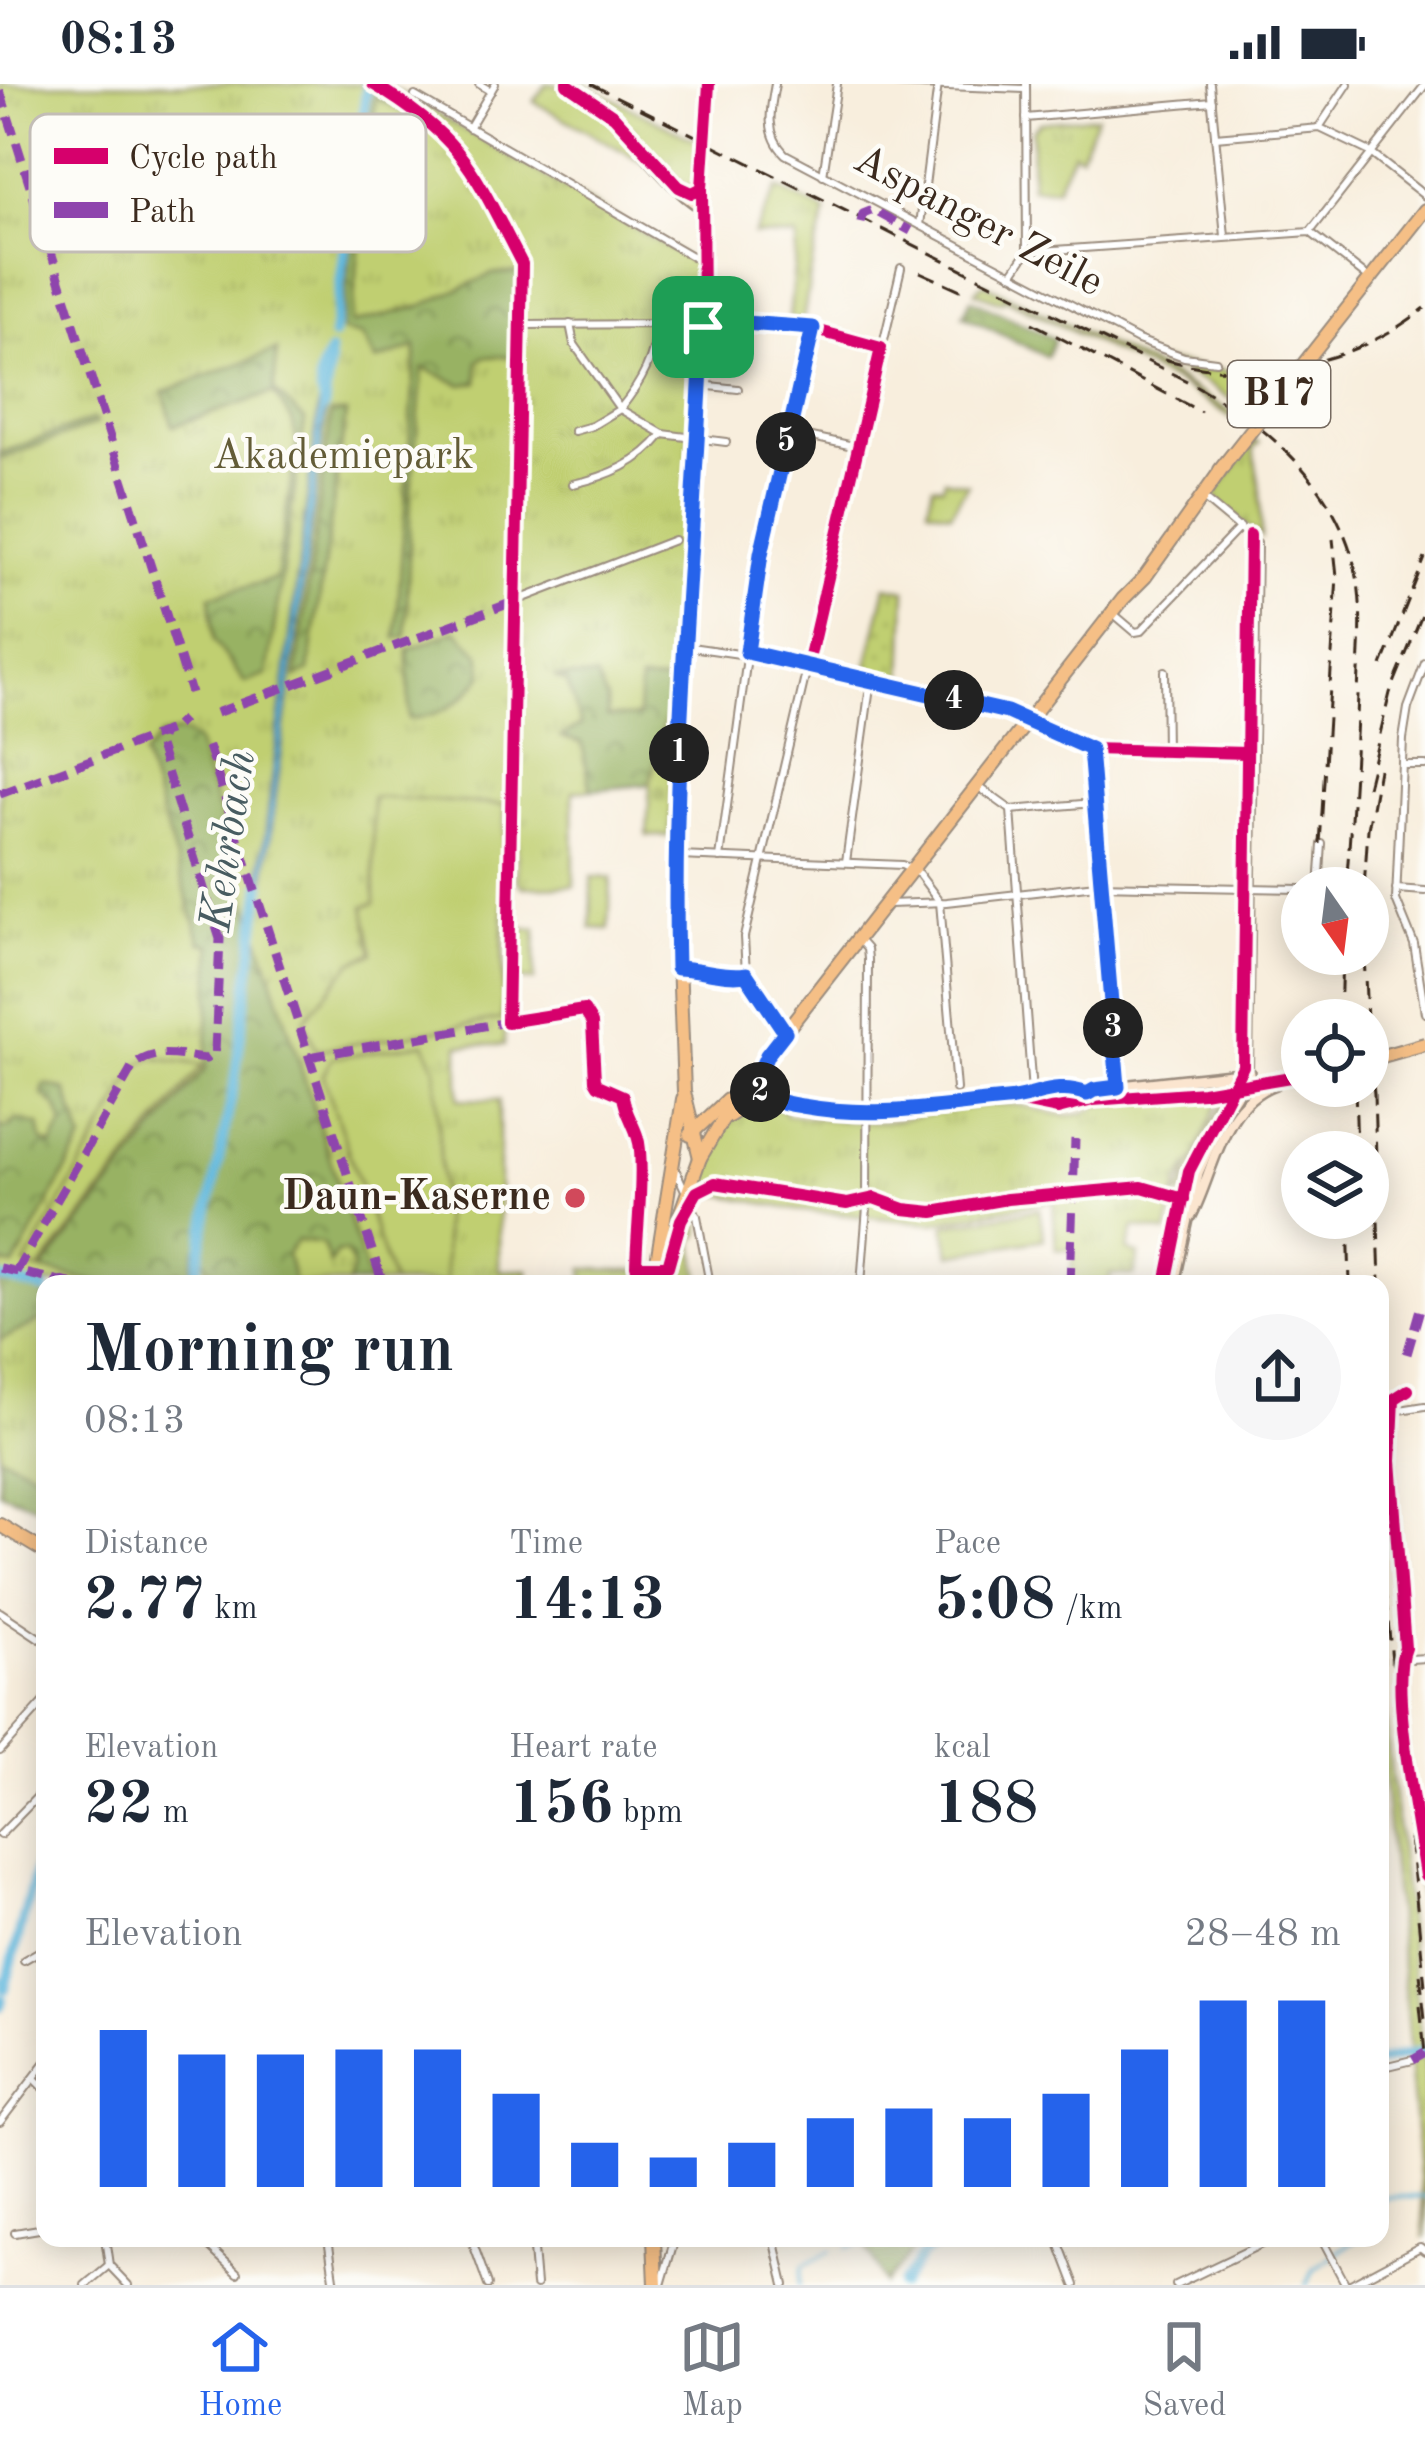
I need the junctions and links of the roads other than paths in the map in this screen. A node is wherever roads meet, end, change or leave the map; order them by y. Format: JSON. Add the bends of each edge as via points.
{"nodes":[{"id":1,"x":478,"y":84,"type":"edge"},
{"id":2,"x":567,"y":84,"type":"edge"},
{"id":3,"x":709,"y":84,"type":"edge"},
{"id":4,"x":775,"y":84,"type":"edge"},
{"id":5,"x":837,"y":84,"type":"edge"},
{"id":6,"x":892,"y":84,"type":"edge"},
{"id":7,"x":1210,"y":84,"type":"edge"},
{"id":8,"x":1348,"y":84,"type":"edge"},
{"id":9,"x":1425,"y":85,"type":"edge"},
{"id":10,"x":938,"y":86,"type":"edge"},
{"id":11,"x":493,"y":87,"type":"edge"},
{"id":12,"x":1025,"y":87,"type":"edge"},
{"id":13,"x":415,"y":96,"type":"dead end"},
{"id":14,"x":1212,"y":101,"type":"junction"},
{"id":15,"x":1026,"y":118,"type":"junction"},
{"id":16,"x":469,"y":128,"type":"junction"},
{"id":17,"x":1320,"y":128,"type":"junction"},
{"id":18,"x":1215,"y":137,"type":"junction"},
{"id":19,"x":1372,"y":154,"type":"junction"},
{"id":20,"x":663,"y":173,"type":"junction"},
{"id":21,"x":823,"y":175,"type":"junction"},
{"id":22,"x":702,"y":188,"type":"junction"},
{"id":23,"x":1425,"y":196,"type":"edge"},
{"id":24,"x":702,"y":208,"type":"junction"},
{"id":25,"x":1425,"y":210,"type":"edge"},
{"id":26,"x":920,"y":225,"type":"junction"},
{"id":27,"x":1310,"y":232,"type":"junction"},
{"id":28,"x":1225,"y":237,"type":"junction"},
{"id":29,"x":1027,"y":251,"type":"junction"},
{"id":30,"x":702,"y":262,"type":"junction"},
{"id":31,"x":901,"y":268,"type":"dead end"},
{"id":32,"x":1012,"y":275,"type":"junction"},
{"id":33,"x":1370,"y":279,"type":"junction"},
{"id":34,"x":703,"y":320,"type":"junction"},
{"id":35,"x":570,"y":324,"type":"junction"},
{"id":36,"x":658,"y":324,"type":"junction"},
{"id":37,"x":674,"y":324,"type":"dead end"},
{"id":38,"x":522,"y":325,"type":"dead end"},
{"id":39,"x":813,"y":328,"type":"junction"},
{"id":40,"x":881,"y":348,"type":"junction"},
{"id":41,"x":1216,"y":361,"type":"dead end"},
{"id":42,"x":700,"y":386,"type":"junction"},
{"id":43,"x":738,"y":389,"type":"dead end"},
{"id":44,"x":620,"y":409,"type":"junction"},
{"id":45,"x":574,"y":431,"type":"dead end"},
{"id":46,"x":789,"y":432,"type":"junction"},
{"id":47,"x":663,"y":434,"type":"junction"},
{"id":48,"x":696,"y":440,"type":"junction"},
{"id":49,"x":726,"y":442,"type":"dead end"},
{"id":50,"x":858,"y":447,"type":"junction"},
{"id":51,"x":1224,"y":466,"type":"junction"},
{"id":52,"x":573,"y":484,"type":"dead end"},
{"id":53,"x":1203,"y":498,"type":"junction"},
{"id":54,"x":1240,"y":527,"type":"junction"},
{"id":55,"x":674,"y":540,"type":"dead end"},
{"id":56,"x":1123,"y":599,"type":"junction"},
{"id":57,"x":516,"y":601,"type":"dead end"},
{"id":58,"x":1112,"y":613,"type":"junction"},
{"id":59,"x":683,"y":646,"type":"junction"},
{"id":60,"x":747,"y":652,"type":"junction"},
{"id":61,"x":1425,"y":663,"type":"edge"},
{"id":62,"x":808,"y":664,"type":"junction"},
{"id":63,"x":1165,"y":671,"type":"dead end"},
{"id":64,"x":871,"y":680,"type":"junction"},
{"id":65,"x":1028,"y":719,"type":"junction"},
{"id":66,"x":1090,"y":749,"type":"junction"},
{"id":67,"x":1166,"y":751,"type":"junction"},
{"id":68,"x":1254,"y":753,"type":"junction"},
{"id":69,"x":1402,"y":765,"type":"junction"},
{"id":70,"x":1425,"y":765,"type":"edge"},
{"id":71,"x":976,"y":785,"type":"junction"},
{"id":72,"x":1094,"y":802,"type":"junction"},
{"id":73,"x":1011,"y":810,"type":"junction"},
{"id":74,"x":1322,"y":844,"type":"dead end"},
{"id":75,"x":675,"y":856,"type":"junction"},
{"id":76,"x":719,"y":858,"type":"junction"},
{"id":77,"x":764,"y":859,"type":"junction"},
{"id":78,"x":846,"y":862,"type":"junction"},
{"id":79,"x":1320,"y":867,"type":"edge"},
{"id":80,"x":912,"y":868,"type":"junction"},
{"id":81,"x":1102,"y":886,"type":"junction"},
{"id":82,"x":1252,"y":888,"type":"junction"},
{"id":83,"x":1281,"y":889,"type":"edge"},
{"id":84,"x":1396,"y":890,"type":"junction"},
{"id":85,"x":1425,"y":891,"type":"edge"},
{"id":86,"x":1018,"y":894,"type":"junction"},
{"id":87,"x":940,"y":902,"type":"junction"},
{"id":88,"x":885,"y":903,"type":"junction"},
{"id":89,"x":857,"y":939,"type":"junction"},
{"id":90,"x":677,"y":968,"type":"junction"},
{"id":91,"x":746,"y":974,"type":"junction"},
{"id":92,"x":1425,"y":1012,"type":"edge"},
{"id":93,"x":785,"y":1032,"type":"junction"},
{"id":94,"x":1425,"y":1044,"type":"edge"},
{"id":95,"x":1389,"y":1054,"type":"edge"},
{"id":96,"x":767,"y":1055,"type":"junction"},
{"id":97,"x":1249,"y":1072,"type":"junction"},
{"id":98,"x":1216,"y":1076,"type":"junction"},
{"id":99,"x":756,"y":1077,"type":"junction"},
{"id":100,"x":1281,"y":1078,"type":"edge"},
{"id":101,"x":1281,"y":1079,"type":"edge"},
{"id":102,"x":956,"y":1089,"type":"dead end"},
{"id":103,"x":684,"y":1092,"type":"junction"},
{"id":104,"x":1113,"y":1092,"type":"junction"},
{"id":105,"x":1087,"y":1094,"type":"junction"},
{"id":106,"x":1044,"y":1095,"type":"junction"},
{"id":107,"x":739,"y":1096,"type":"junction"},
{"id":108,"x":1234,"y":1097,"type":"junction"},
{"id":109,"x":774,"y":1100,"type":"junction"},
{"id":110,"x":1013,"y":1100,"type":"junction"},
{"id":111,"x":1068,"y":1108,"type":"junction"},
{"id":112,"x":689,"y":1112,"type":"junction"},
{"id":113,"x":865,"y":1115,"type":"junction"},
{"id":114,"x":718,"y":1118,"type":"junction"},
{"id":115,"x":694,"y":1131,"type":"junction"},
{"id":116,"x":700,"y":1158,"type":"junction"},
{"id":117,"x":676,"y":1161,"type":"junction"},
{"id":118,"x":694,"y":1172,"type":"junction"},
{"id":119,"x":686,"y":1195,"type":"junction"},
{"id":120,"x":687,"y":1213,"type":"junction"},
{"id":121,"x":1185,"y":1226,"type":"junction"},
{"id":122,"x":657,"y":1275,"type":"edge"},
{"id":123,"x":660,"y":1275,"type":"edge"},
{"id":124,"x":707,"y":1275,"type":"edge"},
{"id":125,"x":862,"y":1275,"type":"edge"},
{"id":126,"x":1176,"y":1275,"type":"edge"},
{"id":127,"x":1425,"y":1406,"type":"edge"},
{"id":128,"x":1394,"y":1411,"type":"tunnel mouth"},
{"id":129,"x":0,"y":1526,"type":"edge"},
{"id":130,"x":36,"y":1547,"type":"edge"},
{"id":131,"x":2,"y":1617,"type":"edge"},
{"id":132,"x":36,"y":1637,"type":"edge"},
{"id":133,"x":1425,"y":1658,"type":"edge"},
{"id":134,"x":1396,"y":1660,"type":"tunnel mouth"},
{"id":135,"x":36,"y":1711,"type":"edge"},
{"id":136,"x":0,"y":1750,"type":"edge"},
{"id":137,"x":36,"y":1798,"type":"edge"},
{"id":138,"x":0,"y":1835,"type":"edge"},
{"id":139,"x":36,"y":1953,"type":"edge"},
{"id":140,"x":24,"y":1960,"type":"dead end"},
{"id":141,"x":1413,"y":2060,"type":"dead end"},
{"id":142,"x":1389,"y":2066,"type":"edge"},
{"id":143,"x":36,"y":2075,"type":"edge"},
{"id":144,"x":34,"y":2078,"type":"joint"},
{"id":145,"x":0,"y":2122,"type":"edge"},
{"id":146,"x":36,"y":2230,"type":"edge"},
{"id":147,"x":15,"y":2233,"type":"dead end"},
{"id":148,"x":107,"y":2247,"type":"edge"},
{"id":149,"x":210,"y":2247,"type":"edge"},
{"id":150,"x":329,"y":2247,"type":"edge"},
{"id":151,"x":474,"y":2247,"type":"edge"},
{"id":152,"x":533,"y":2247,"type":"edge"},
{"id":153,"x":655,"y":2247,"type":"edge"},
{"id":154,"x":672,"y":2247,"type":"edge"},
{"id":155,"x":777,"y":2247,"type":"edge"},
{"id":156,"x":1060,"y":2247,"type":"edge"},
{"id":157,"x":1255,"y":2247,"type":"edge"},
{"id":158,"x":1326,"y":2247,"type":"edge"},
{"id":159,"x":1422,"y":2249,"type":"edge"},
{"id":160,"x":110,"y":2265,"type":"junction"},
{"id":161,"x":237,"y":2273,"type":"dead end"},
{"id":162,"x":85,"y":2285,"type":"edge"},
{"id":163,"x":128,"y":2285,"type":"edge"},
{"id":164,"x":335,"y":2285,"type":"edge"},
{"id":165,"x":488,"y":2285,"type":"edge"},
{"id":166,"x":536,"y":2285,"type":"edge"},
{"id":167,"x":658,"y":2285,"type":"edge"},
{"id":168,"x":785,"y":2285,"type":"edge"},
{"id":169,"x":1075,"y":2285,"type":"edge"},
{"id":170,"x":1176,"y":2285,"type":"edge"},
{"id":171,"x":1348,"y":2285,"type":"edge"}],
"edges":[{"from":1,"to":11,"type":"street"},
{"from":2,"to":20,"type":"street","via":[[604,106]]},
{"from":3,"to":22,"type":"main road"},
{"from":4,"to":21,"type":"street","name":"Aspanger Zeile","via":[[774,141]]},
{"from":5,"to":21,"type":"street"},
{"from":6,"to":10,"type":"street"},
{"from":7,"to":14,"type":"street"},
{"from":8,"to":17,"type":"street"},
{"from":9,"to":19,"type":"street"},
{"from":10,"to":12,"type":"street"},
{"from":10,"to":26,"type":"street"},
{"from":11,"to":16,"type":"street"},
{"from":12,"to":15,"type":"street"},
{"from":13,"to":16,"type":"street"},
{"from":14,"to":15,"type":"street"},
{"from":14,"to":18,"type":"street"},
{"from":15,"to":29,"type":"street"},
{"from":16,"to":30,"type":"street"},
{"from":17,"to":18,"type":"street"},
{"from":17,"to":19,"type":"street"},
{"from":18,"to":28,"type":"street"},
{"from":19,"to":23,"type":"street"},
{"from":19,"to":27,"type":"street"},
{"from":20,"to":22,"type":"street","via":[[685,192]]},
{"from":20,"to":24,"type":"street"},
{"from":21,"to":26,"type":"street","name":"Aspanger Zeile"},
{"from":22,"to":24,"type":"main road"},
{"from":24,"to":30,"type":"main road"},
{"from":25,"to":33,"type":"main road","number":"B17"},
{"from":26,"to":32,"type":"street","name":"Aspanger Zeile"},
{"from":27,"to":28,"type":"street"},
{"from":27,"to":33,"type":"street"},
{"from":28,"to":29,"type":"street"},
{"from":29,"to":32,"type":"street"},
{"from":30,"to":34,"type":"main road"},
{"from":31,"to":40,"type":"street"},
{"from":32,"to":41,"type":"street","name":"Aspanger Zeile","via":[[1157,349]]},
{"from":33,"to":51,"type":"main road","number":"B17"},
{"from":34,"to":39,"type":"street"},
{"from":34,"to":42,"type":"main road"},
{"from":35,"to":36,"type":"street"},
{"from":35,"to":38,"type":"street"},
{"from":35,"to":44,"type":"street","via":[[574,344]]},
{"from":36,"to":37,"type":"street"},
{"from":36,"to":44,"type":"street","via":[[640,385]]},
{"from":39,"to":40,"type":"street"},
{"from":39,"to":46,"type":"street"},
{"from":40,"to":50,"type":"street"},
{"from":42,"to":43,"type":"street"},
{"from":42,"to":48,"type":"main road"},
{"from":44,"to":45,"type":"street"},
{"from":44,"to":47,"type":"street"},
{"from":46,"to":50,"type":"street"},
{"from":46,"to":60,"type":"street"},
{"from":47,"to":48,"type":"street"},
{"from":47,"to":52,"type":"street","via":[[621,469]]},
{"from":48,"to":49,"type":"street"},
{"from":48,"to":59,"type":"main road"},
{"from":50,"to":62,"type":"street"},
{"from":51,"to":53,"type":"main road","number":"B17"},
{"from":51,"to":56,"type":"main road","number":"B17"},
{"from":53,"to":54,"type":"street"},
{"from":53,"to":56,"type":"main road","number":"B17"},
{"from":54,"to":58,"type":"street","via":[[1141,631]]},
{"from":54,"to":68,"type":"street","via":[[1257,543]]},
{"from":55,"to":57,"type":"street"},
{"from":56,"to":58,"type":"main road","number":"B17"},
{"from":58,"to":65,"type":"main road","number":"B17"},
{"from":59,"to":60,"type":"street"},
{"from":59,"to":75,"type":"main road"},
{"from":60,"to":62,"type":"street"},
{"from":60,"to":76,"type":"street"},
{"from":61,"to":69,"type":"street","via":[[1408,708]]},
{"from":62,"to":64,"type":"street"},
{"from":62,"to":77,"type":"street"},
{"from":63,"to":67,"type":"street"},
{"from":64,"to":65,"type":"street"},
{"from":64,"to":78,"type":"street"},
{"from":65,"to":66,"type":"street"},
{"from":65,"to":71,"type":"main road","number":"B17"},
{"from":66,"to":67,"type":"street"},
{"from":66,"to":72,"type":"street"},
{"from":67,"to":68,"type":"street"},
{"from":68,"to":82,"type":"street"},
{"from":69,"to":70,"type":"street"},
{"from":69,"to":84,"type":"street"},
{"from":71,"to":73,"type":"street"},
{"from":71,"to":80,"type":"main road","number":"B17"},
{"from":72,"to":73,"type":"street"},
{"from":72,"to":81,"type":"street"},
{"from":73,"to":86,"type":"street"},
{"from":74,"to":79,"type":"street"},
{"from":75,"to":76,"type":"street"},
{"from":75,"to":90,"type":"main road"},
{"from":76,"to":77,"type":"street"},
{"from":77,"to":78,"type":"street"},
{"from":77,"to":91,"type":"street","via":[[744,937]]},
{"from":78,"to":80,"type":"street"},
{"from":80,"to":87,"type":"street"},
{"from":80,"to":88,"type":"main road","number":"B17"},
{"from":81,"to":82,"type":"street"},
{"from":81,"to":86,"type":"street"},
{"from":81,"to":104,"type":"street"},
{"from":82,"to":83,"type":"street"},
{"from":82,"to":97,"type":"street"},
{"from":84,"to":85,"type":"street"},
{"from":84,"to":92,"type":"street"},
{"from":86,"to":87,"type":"street"},
{"from":86,"to":106,"type":"street","via":[[1033,1076]]},
{"from":87,"to":88,"type":"street"},
{"from":87,"to":102,"type":"street"},
{"from":88,"to":89,"type":"main road","number":"B17"},
{"from":89,"to":93,"type":"main road","number":"B17"},
{"from":89,"to":113,"type":"street","via":[[868,959]]},
{"from":90,"to":91,"type":"street"},
{"from":90,"to":103,"type":"main road"},
{"from":91,"to":93,"type":"street"},
{"from":93,"to":96,"type":"main road","number":"B17"},
{"from":94,"to":95,"type":"main road","bridge":true},
{"from":96,"to":99,"type":"main road","number":"B17"},
{"from":96,"to":107,"type":"main road","number":"B17"},
{"from":97,"to":98,"type":"street"},
{"from":97,"to":108,"type":"street"},
{"from":98,"to":104,"type":"street"},
{"from":98,"to":108,"type":"street"},
{"from":99,"to":107,"type":"main road","number":"B17"},
{"from":99,"to":109,"type":"main road","via":[[756,1087]]},
{"from":100,"to":104,"type":"main road","bridge":true,"via":[[1203,1091]]},
{"from":101,"to":121,"type":"street","via":[[1244,1102]]},
{"from":103,"to":112,"type":"main road"},
{"from":103,"to":117,"type":"main road"},
{"from":104,"to":105,"type":"main road"},
{"from":104,"to":111,"type":"main road"},
{"from":105,"to":106,"type":"main road","via":[[1065,1087]]},
{"from":105,"to":111,"type":"street"},
{"from":106,"to":110,"type":"main road"},
{"from":106,"to":110,"type":"main road"},
{"from":106,"to":111,"type":"main road"},
{"from":107,"to":109,"type":"main road"},
{"from":107,"to":114,"type":"main road","number":"B17"},
{"from":108,"to":121,"type":"street","via":[[1198,1173]]},
{"from":109,"to":113,"type":"main road"},
{"from":110,"to":113,"type":"main road"},
{"from":112,"to":114,"type":"main road"},
{"from":112,"to":115,"type":"main road"},
{"from":113,"to":125,"type":"street"},
{"from":114,"to":115,"type":"main road","number":"B17"},
{"from":114,"to":116,"type":"main road","number":"B17"},
{"from":115,"to":116,"type":"main road"},
{"from":115,"to":117,"type":"main road","number":"B17"},
{"from":116,"to":118,"type":"main road","number":"B17"},
{"from":117,"to":118,"type":"main road","via":[[687,1175]]},
{"from":117,"to":119,"type":"street"},
{"from":117,"to":122,"type":"main road","number":"B17"},
{"from":118,"to":119,"type":"main road","number":"B17"},
{"from":119,"to":120,"type":"main road","number":"B17"},
{"from":120,"to":123,"type":"main road","number":"B17"},
{"from":120,"to":124,"type":"street"},
{"from":121,"to":126,"type":"street"},
{"from":127,"to":128,"type":"street"},
{"from":129,"to":130,"type":"main road"},
{"from":131,"to":132,"type":"street"},
{"from":133,"to":134,"type":"street"},
{"from":135,"to":136,"type":"street"},
{"from":137,"to":138,"type":"street"},
{"from":139,"to":140,"type":"street"},
{"from":141,"to":142,"type":"street"},
{"from":143,"to":144,"type":"street"},
{"from":144,"to":145,"type":"street"},
{"from":146,"to":147,"type":"street"},
{"from":148,"to":160,"type":"street"},
{"from":149,"to":161,"type":"street"},
{"from":150,"to":164,"type":"street"},
{"from":151,"to":165,"type":"street"},
{"from":152,"to":166,"type":"street"},
{"from":153,"to":167,"type":"main road"},
{"from":154,"to":167,"type":"street"},
{"from":155,"to":168,"type":"street"},
{"from":156,"to":169,"type":"street"},
{"from":157,"to":170,"type":"street"},
{"from":158,"to":171,"type":"street"},
{"from":159,"to":171,"type":"street"},
{"from":160,"to":162,"type":"street"},
{"from":160,"to":163,"type":"street"}]}
